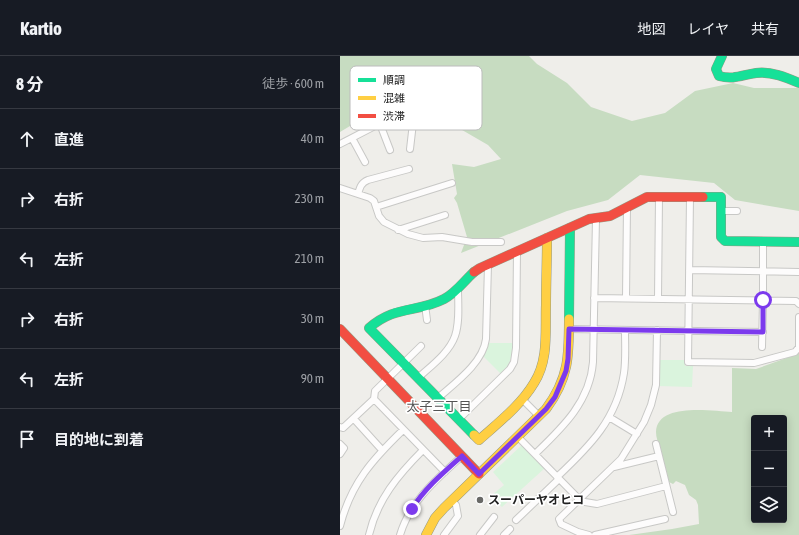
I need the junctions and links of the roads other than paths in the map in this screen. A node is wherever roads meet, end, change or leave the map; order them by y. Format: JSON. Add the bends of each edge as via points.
{"nodes":[{"id":1,"x":722,"y":56,"type":"edge"},
{"id":2,"x":799,"y":83,"type":"edge"},
{"id":3,"x":368,"y":130,"type":"edge"},
{"id":4,"x":382,"y":130,"type":"edge"},
{"id":5,"x":411,"y":130,"type":"edge"},
{"id":6,"x":352,"y":138,"type":"junction"},
{"id":7,"x":340,"y":144,"type":"edge"},
{"id":8,"x":410,"y":149,"type":"dead end"},
{"id":9,"x":390,"y":150,"type":"dead end"},
{"id":10,"x":365,"y":162,"type":"dead end"},
{"id":11,"x":409,"y":169,"type":"dead end"},
{"id":12,"x":452,"y":183,"type":"dead end"},
{"id":13,"x":340,"y":188,"type":"edge"},
{"id":14,"x":358,"y":194,"type":"junction"},
{"id":15,"x":659,"y":197,"type":"junction"},
{"id":16,"x":690,"y":197,"type":"junction"},
{"id":17,"x":376,"y":207,"type":"junction"},
{"id":18,"x":627,"y":207,"type":"junction"},
{"id":19,"x":721,"y":211,"type":"junction"},
{"id":20,"x":737,"y":211,"type":"dead end"},
{"id":21,"x":445,"y":216,"type":"dead end"},
{"id":22,"x":596,"y":218,"type":"junction"},
{"id":23,"x":570,"y":228,"type":"junction"},
{"id":24,"x":398,"y":230,"type":"junction"},
{"id":25,"x":547,"y":238,"type":"junction"},
{"id":26,"x":501,"y":242,"type":"dead end"},
{"id":27,"x":763,"y":242,"type":"junction"},
{"id":28,"x":799,"y":242,"type":"edge"},
{"id":29,"x":518,"y":251,"type":"junction"},
{"id":30,"x":488,"y":265,"type":"junction"},
{"id":31,"x":689,"y":270,"type":"junction"},
{"id":32,"x":763,"y":271,"type":"junction"},
{"id":33,"x":799,"y":272,"type":"edge"},
{"id":34,"x":458,"y":288,"type":"junction"},
{"id":35,"x":763,"y":290,"type":"dead end"},
{"id":36,"x":594,"y":298,"type":"junction"},
{"id":37,"x":626,"y":298,"type":"junction"},
{"id":38,"x":658,"y":299,"type":"junction"},
{"id":39,"x":689,"y":299,"type":"junction"},
{"id":40,"x":763,"y":300,"type":"junction"},
{"id":41,"x":799,"y":304,"type":"edge"},
{"id":42,"x":425,"y":305,"type":"junction"},
{"id":43,"x":799,"y":317,"type":"edge"},
{"id":44,"x":428,"y":320,"type":"dead end"},
{"id":45,"x":340,"y":329,"type":"edge"},
{"id":46,"x":569,"y":329,"type":"junction"},
{"id":47,"x":594,"y":330,"type":"junction"},
{"id":48,"x":626,"y":330,"type":"junction"},
{"id":49,"x":657,"y":330,"type":"junction"},
{"id":50,"x":689,"y":331,"type":"junction"},
{"id":51,"x":763,"y":332,"type":"junction"},
{"id":52,"x":420,"y":346,"type":"dead end"},
{"id":53,"x":762,"y":346,"type":"dead end"},
{"id":54,"x":403,"y":363,"type":"junction"},
{"id":55,"x":388,"y":378,"type":"junction"},
{"id":56,"x":418,"y":378,"type":"junction"},
{"id":57,"x":438,"y":398,"type":"junction"},
{"id":58,"x":522,"y":398,"type":"junction"},
{"id":59,"x":374,"y":399,"type":"junction"},
{"id":60,"x":539,"y":416,"type":"junction"},
{"id":61,"x":609,"y":417,"type":"junction"},
{"id":62,"x":354,"y":419,"type":"junction"},
{"id":63,"x":459,"y":419,"type":"junction"},
{"id":64,"x":341,"y":429,"type":"edge"},
{"id":65,"x":404,"y":430,"type":"junction"},
{"id":66,"x":637,"y":434,"type":"junction"},
{"id":67,"x":518,"y":436,"type":"junction"},
{"id":68,"x":340,"y":444,"type":"edge"},
{"id":69,"x":656,"y":444,"type":"dead end"},
{"id":70,"x":382,"y":450,"type":"junction"},
{"id":71,"x":423,"y":450,"type":"junction"},
{"id":72,"x":340,"y":454,"type":"edge"},
{"id":73,"x":535,"y":454,"type":"junction"},
{"id":74,"x":462,"y":456,"type":"junction"},
{"id":75,"x":659,"y":456,"type":"junction"},
{"id":76,"x":612,"y":468,"type":"junction"},
{"id":77,"x":445,"y":472,"type":"junction"},
{"id":78,"x":479,"y":474,"type":"junction"},
{"id":79,"x":558,"y":478,"type":"junction"},
{"id":80,"x":666,"y":486,"type":"junction"},
{"id":81,"x":579,"y":499,"type":"junction"},
{"id":82,"x":452,"y":500,"type":"junction"},
{"id":83,"x":673,"y":512,"type":"dead end"},
{"id":84,"x":494,"y":517,"type":"dead end"},
{"id":85,"x":665,"y":519,"type":"dead end"},
{"id":86,"x":516,"y":520,"type":"dead end"},
{"id":87,"x":340,"y":526,"type":"edge"},
{"id":88,"x":510,"y":529,"type":"dead end"},
{"id":89,"x":430,"y":533,"type":"edge"},
{"id":90,"x":369,"y":535,"type":"edge"},
{"id":91,"x":400,"y":535,"type":"edge"},
{"id":92,"x":444,"y":535,"type":"edge"},
{"id":93,"x":480,"y":535,"type":"edge"},
{"id":94,"x":504,"y":535,"type":"edge"},
{"id":95,"x":589,"y":535,"type":"edge"},
{"id":96,"x":595,"y":535,"type":"edge"}],
"edges":[{"from":1,"to":2,"type":"street","via":[[716,69],[719,76],[733,79],[756,73],[769,73]]},
{"from":3,"to":6,"type":"street"},
{"from":4,"to":9,"type":"street"},
{"from":5,"to":8,"type":"street"},
{"from":6,"to":7,"type":"street"},
{"from":6,"to":10,"type":"street"},
{"from":11,"to":14,"type":"street","via":[[363,182]]},
{"from":12,"to":17,"type":"street"},
{"from":13,"to":14,"type":"street"},
{"from":14,"to":17,"type":"street","via":[[370,198]]},
{"from":15,"to":16,"type":"street"},
{"from":15,"to":18,"type":"street","via":[[647,197]]},
{"from":15,"to":38,"type":"street"},
{"from":16,"to":19,"type":"street","via":[[721,197]]},
{"from":16,"to":31,"type":"street"},
{"from":17,"to":24,"type":"street","via":[[384,222]]},
{"from":18,"to":22,"type":"street","via":[[610,216]]},
{"from":18,"to":37,"type":"street"},
{"from":19,"to":20,"type":"street"},
{"from":19,"to":27,"type":"street","via":[[720,237],[725,241]]},
{"from":21,"to":24,"type":"street"},
{"from":22,"to":23,"type":"street"},
{"from":22,"to":36,"type":"street"},
{"from":23,"to":25,"type":"street"},
{"from":23,"to":46,"type":"street"},
{"from":24,"to":26,"type":"street","via":[[427,238]]},
{"from":25,"to":29,"type":"street"},
{"from":25,"to":58,"type":"street","via":[[544,362],[536,383]]},
{"from":27,"to":28,"type":"street"},
{"from":27,"to":32,"type":"street"},
{"from":29,"to":30,"type":"street"},
{"from":29,"to":63,"type":"street","via":[[514,362],[506,374]]},
{"from":30,"to":34,"type":"street","via":[[473,272]]},
{"from":30,"to":57,"type":"street","via":[[484,348],[476,362]]},
{"from":31,"to":32,"type":"street"},
{"from":31,"to":39,"type":"street"},
{"from":32,"to":33,"type":"street"},
{"from":32,"to":35,"type":"street"},
{"from":34,"to":42,"type":"street","via":[[444,299]]},
{"from":34,"to":56,"type":"street","via":[[455,336],[449,348]]},
{"from":36,"to":37,"type":"street"},
{"from":36,"to":47,"type":"street"},
{"from":37,"to":38,"type":"street"},
{"from":38,"to":39,"type":"street"},
{"from":39,"to":40,"type":"street"},
{"from":39,"to":50,"type":"street"},
{"from":40,"to":41,"type":"street","via":[[796,301]]},
{"from":40,"to":51,"type":"street"},
{"from":42,"to":44,"type":"street"},
{"from":42,"to":54,"type":"street","via":[[390,314],[377,320],[369,328]]},
{"from":43,"to":50,"type":"street","via":[[799,347],[795,352],[754,363],[688,362]]},
{"from":45,"to":55,"type":"street"},
{"from":46,"to":47,"type":"street"},
{"from":46,"to":60,"type":"street","via":[[568,359],[564,378],[551,403]]},
{"from":47,"to":48,"type":"street"},
{"from":47,"to":73,"type":"street","via":[[593,368],[585,395],[566,423]]},
{"from":48,"to":49,"type":"street"},
{"from":48,"to":61,"type":"street","via":[[623,380]]},
{"from":49,"to":50,"type":"street"},
{"from":49,"to":66,"type":"street","via":[[656,385],[648,413]]},
{"from":50,"to":51,"type":"street"},
{"from":51,"to":53,"type":"street"},
{"from":52,"to":54,"type":"street"},
{"from":54,"to":55,"type":"street"},
{"from":54,"to":56,"type":"street"},
{"from":55,"to":59,"type":"street","via":[[375,391]]},
{"from":55,"to":74,"type":"street"},
{"from":56,"to":57,"type":"street"},
{"from":57,"to":63,"type":"street"},
{"from":58,"to":60,"type":"street"},
{"from":58,"to":63,"type":"street","via":[[479,440]]},
{"from":59,"to":62,"type":"street"},
{"from":59,"to":65,"type":"street"},
{"from":60,"to":67,"type":"street"},
{"from":61,"to":66,"type":"street"},
{"from":61,"to":79,"type":"street","via":[[587,449]]},
{"from":62,"to":64,"type":"street"},
{"from":62,"to":70,"type":"street"},
{"from":65,"to":70,"type":"street"},
{"from":65,"to":71,"type":"street"},
{"from":66,"to":76,"type":"street"},
{"from":67,"to":73,"type":"street"},
{"from":67,"to":78,"type":"street"},
{"from":68,"to":72,"type":"street","via":[[344,448]]},
{"from":69,"to":75,"type":"street"},
{"from":70,"to":87,"type":"street","via":[[354,488]]},
{"from":71,"to":77,"type":"street"},
{"from":71,"to":90,"type":"street","via":[[387,492]]},
{"from":73,"to":79,"type":"street"},
{"from":74,"to":77,"type":"street"},
{"from":74,"to":78,"type":"street"},
{"from":75,"to":76,"type":"street"},
{"from":75,"to":80,"type":"street"},
{"from":76,"to":81,"type":"street"},
{"from":77,"to":91,"type":"street","via":[[415,503]]},
{"from":78,"to":82,"type":"street"},
{"from":79,"to":81,"type":"street"},
{"from":79,"to":86,"type":"street"},
{"from":80,"to":81,"type":"street","via":[[597,504]]},
{"from":80,"to":83,"type":"street"},
{"from":81,"to":95,"type":"street","via":[[559,519],[561,524]]},
{"from":82,"to":89,"type":"street","via":[[439,514]]},
{"from":82,"to":92,"type":"street","via":[[458,516]]},
{"from":84,"to":93,"type":"street"},
{"from":85,"to":96,"type":"street"},
{"from":88,"to":94,"type":"street"}]}
